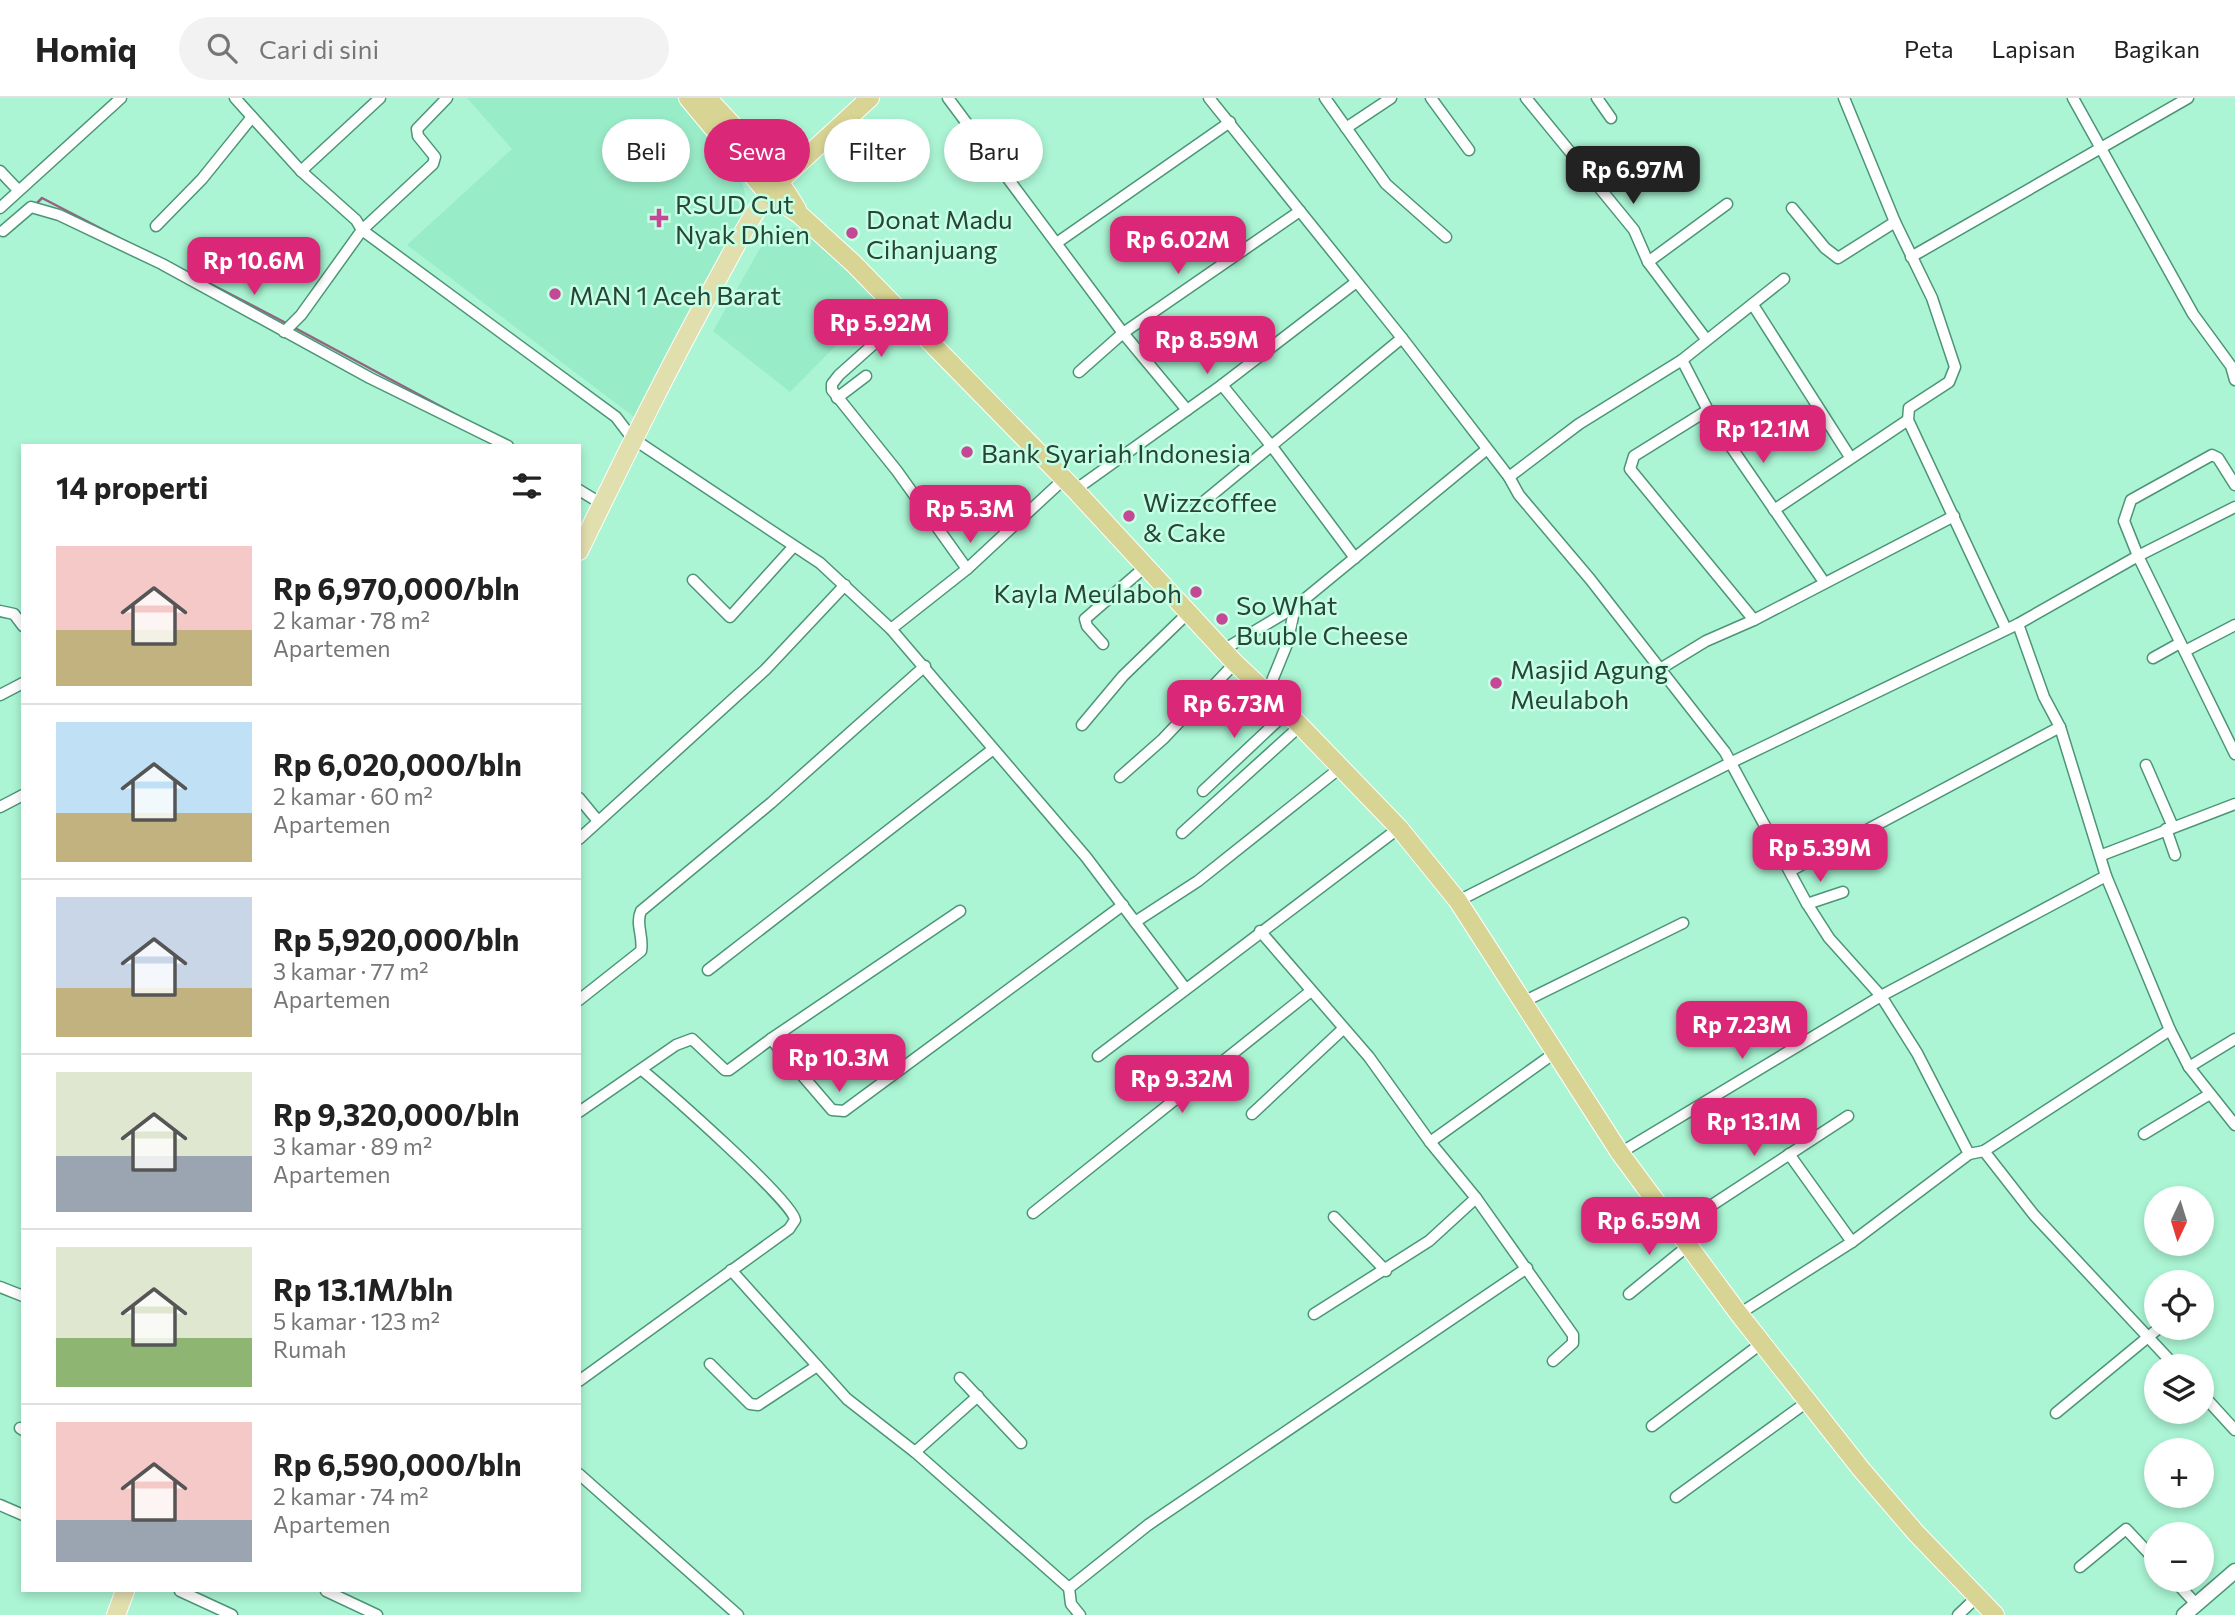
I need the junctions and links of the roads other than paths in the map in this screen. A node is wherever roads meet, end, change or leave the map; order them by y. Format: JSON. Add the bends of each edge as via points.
{"nodes":[{"id":1,"x":121,"y":98,"type":"edge"},
{"id":2,"x":380,"y":98,"type":"edge"},
{"id":3,"x":447,"y":98,"type":"edge"},
{"id":4,"x":688,"y":98,"type":"edge"},
{"id":5,"x":707,"y":98,"type":"edge"},
{"id":6,"x":870,"y":98,"type":"edge"},
{"id":7,"x":948,"y":98,"type":"edge"},
{"id":8,"x":1209,"y":98,"type":"edge"},
{"id":9,"x":1325,"y":98,"type":"edge"},
{"id":10,"x":1391,"y":98,"type":"edge"},
{"id":11,"x":1431,"y":98,"type":"edge"},
{"id":12,"x":1526,"y":98,"type":"edge"},
{"id":13,"x":1597,"y":98,"type":"edge"},
{"id":14,"x":1844,"y":98,"type":"edge"},
{"id":15,"x":2073,"y":98,"type":"edge"},
{"id":16,"x":2188,"y":98,"type":"edge"},
{"id":17,"x":239,"y":99,"type":"edge"},
{"id":18,"x":251,"y":117,"type":"junction"},
{"id":19,"x":1611,"y":118,"type":"dead end"},
{"id":20,"x":1230,"y":122,"type":"junction"},
{"id":21,"x":1346,"y":128,"type":"junction"},
{"id":22,"x":2101,"y":147,"type":"junction"},
{"id":23,"x":1469,"y":150,"type":"dead end"},
{"id":24,"x":0,"y":171,"type":"edge"},
{"id":25,"x":301,"y":171,"type":"junction"},
{"id":26,"x":774,"y":187,"type":"junction"},
{"id":27,"x":18,"y":190,"type":"junction"},
{"id":28,"x":1727,"y":204,"type":"dead end"},
{"id":29,"x":0,"y":208,"type":"edge"},
{"id":30,"x":1792,"y":208,"type":"dead end"},
{"id":31,"x":1300,"y":211,"type":"junction"},
{"id":32,"x":1895,"y":222,"type":"junction"},
{"id":33,"x":156,"y":226,"type":"dead end"},
{"id":34,"x":362,"y":230,"type":"junction"},
{"id":35,"x":3,"y":231,"type":"dead end"},
{"id":36,"x":1446,"y":237,"type":"dead end"},
{"id":37,"x":1058,"y":242,"type":"junction"},
{"id":38,"x":1917,"y":255,"type":"junction"},
{"id":39,"x":1648,"y":262,"type":"junction"},
{"id":40,"x":1784,"y":279,"type":"dead end"},
{"id":41,"x":1356,"y":283,"type":"junction"},
{"id":42,"x":1753,"y":305,"type":"junction"},
{"id":43,"x":904,"y":317,"type":"junction"},
{"id":44,"x":284,"y":332,"type":"junction"},
{"id":45,"x":1123,"y":334,"type":"junction"},
{"id":46,"x":1402,"y":338,"type":"junction"},
{"id":47,"x":1706,"y":339,"type":"junction"},
{"id":48,"x":1682,"y":360,"type":"junction"},
{"id":49,"x":1079,"y":372,"type":"dead end"},
{"id":50,"x":866,"y":376,"type":"dead end"},
{"id":51,"x":2235,"y":380,"type":"edge"},
{"id":52,"x":1222,"y":385,"type":"junction"},
{"id":53,"x":837,"y":398,"type":"junction"},
{"id":54,"x":1187,"y":410,"type":"junction"},
{"id":55,"x":1708,"y":410,"type":"junction"},
{"id":56,"x":1908,"y":420,"type":"junction"},
{"id":57,"x":632,"y":438,"type":"junction"},
{"id":58,"x":502,"y":444,"type":"edge"},
{"id":59,"x":1273,"y":448,"type":"junction"},
{"id":60,"x":1486,"y":450,"type":"junction"},
{"id":61,"x":1850,"y":457,"type":"junction"},
{"id":62,"x":1509,"y":477,"type":"junction"},
{"id":63,"x":1070,"y":484,"type":"junction"},
{"id":64,"x":2235,"y":485,"type":"edge"},
{"id":65,"x":581,"y":491,"type":"edge"},
{"id":66,"x":602,"y":504,"type":"junction"},
{"id":67,"x":2235,"y":507,"type":"edge"},
{"id":68,"x":1196,"y":508,"type":"dead end"},
{"id":69,"x":1774,"y":510,"type":"junction"},
{"id":70,"x":1954,"y":516,"type":"junction"},
{"id":71,"x":794,"y":546,"type":"junction"},
{"id":72,"x":581,"y":547,"type":"edge"},
{"id":73,"x":2138,"y":556,"type":"junction"},
{"id":74,"x":1355,"y":558,"type":"junction"},
{"id":75,"x":1145,"y":567,"type":"junction"},
{"id":76,"x":967,"y":569,"type":"junction"},
{"id":77,"x":693,"y":580,"type":"dead end"},
{"id":78,"x":1824,"y":582,"type":"junction"},
{"id":79,"x":845,"y":584,"type":"junction"},
{"id":80,"x":1295,"y":607,"type":"junction"},
{"id":81,"x":0,"y":611,"type":"edge"},
{"id":82,"x":1188,"y":613,"type":"junction"},
{"id":83,"x":1754,"y":620,"type":"junction"},
{"id":84,"x":21,"y":624,"type":"edge"},
{"id":85,"x":2018,"y":624,"type":"junction"},
{"id":86,"x":2235,"y":625,"type":"edge"},
{"id":87,"x":891,"y":629,"type":"junction"},
{"id":88,"x":2006,"y":629,"type":"junction"},
{"id":89,"x":1103,"y":644,"type":"dead end"},
{"id":90,"x":2183,"y":647,"type":"junction"},
{"id":91,"x":1229,"y":657,"type":"junction"},
{"id":92,"x":2153,"y":658,"type":"dead end"},
{"id":93,"x":925,"y":666,"type":"junction"},
{"id":94,"x":1660,"y":669,"type":"junction"},
{"id":95,"x":21,"y":684,"type":"edge"},
{"id":96,"x":1267,"y":693,"type":"junction"},
{"id":97,"x":0,"y":695,"type":"edge"},
{"id":98,"x":1287,"y":712,"type":"junction"},
{"id":99,"x":1082,"y":725,"type":"dead end"},
{"id":100,"x":1300,"y":726,"type":"junction"},
{"id":101,"x":2060,"y":727,"type":"junction"},
{"id":102,"x":992,"y":750,"type":"junction"},
{"id":103,"x":2235,"y":754,"type":"edge"},
{"id":104,"x":1730,"y":763,"type":"junction"},
{"id":105,"x":2146,"y":765,"type":"dead end"},
{"id":106,"x":1340,"y":768,"type":"junction"},
{"id":107,"x":1120,"y":777,"type":"dead end"},
{"id":108,"x":1203,"y":791,"type":"dead end"},
{"id":109,"x":21,"y":796,"type":"edge"},
{"id":110,"x":581,"y":800,"type":"edge"},
{"id":111,"x":2235,"y":804,"type":"edge"},
{"id":112,"x":0,"y":807,"type":"edge"},
{"id":113,"x":598,"y":821,"type":"junction"},
{"id":114,"x":1399,"y":828,"type":"junction"},
{"id":115,"x":2169,"y":828,"type":"junction"},
{"id":116,"x":1181,"y":833,"type":"dead end"},
{"id":117,"x":581,"y":837,"type":"edge"},
{"id":118,"x":2102,"y":855,"type":"junction"},
{"id":119,"x":2175,"y":855,"type":"dead end"},
{"id":120,"x":1790,"y":871,"type":"junction"},
{"id":121,"x":2106,"y":876,"type":"junction"},
{"id":122,"x":1843,"y":892,"type":"dead end"},
{"id":123,"x":1458,"y":901,"type":"junction"},
{"id":124,"x":1807,"y":904,"type":"junction"},
{"id":125,"x":1123,"y":905,"type":"junction"},
{"id":126,"x":960,"y":911,"type":"dead end"},
{"id":127,"x":1135,"y":922,"type":"junction"},
{"id":128,"x":1683,"y":923,"type":"dead end"},
{"id":129,"x":1260,"y":931,"type":"junction"},
{"id":130,"x":708,"y":970,"type":"dead end"},
{"id":131,"x":1185,"y":988,"type":"junction"},
{"id":132,"x":1311,"y":991,"type":"junction"},
{"id":133,"x":1881,"y":996,"type":"junction"},
{"id":134,"x":581,"y":998,"type":"edge"},
{"id":135,"x":1523,"y":1002,"type":"junction"},
{"id":136,"x":1343,"y":1029,"type":"junction"},
{"id":137,"x":2170,"y":1030,"type":"junction"},
{"id":138,"x":771,"y":1039,"type":"junction"},
{"id":139,"x":2235,"y":1039,"type":"edge"},
{"id":140,"x":1556,"y":1052,"type":"junction"},
{"id":141,"x":1098,"y":1056,"type":"dead end"},
{"id":142,"x":2189,"y":1067,"type":"junction"},
{"id":143,"x":642,"y":1070,"type":"junction"},
{"id":144,"x":2210,"y":1094,"type":"junction"},
{"id":145,"x":581,"y":1111,"type":"edge"},
{"id":146,"x":1252,"y":1114,"type":"dead end"},
{"id":147,"x":1848,"y":1116,"type":"dead end"},
{"id":148,"x":2235,"y":1125,"type":"edge"},
{"id":149,"x":2144,"y":1134,"type":"dead end"},
{"id":150,"x":1430,"y":1142,"type":"junction"},
{"id":151,"x":1984,"y":1151,"type":"junction"},
{"id":152,"x":1620,"y":1153,"type":"junction"},
{"id":153,"x":1788,"y":1154,"type":"junction"},
{"id":154,"x":1969,"y":1154,"type":"junction"},
{"id":155,"x":1476,"y":1198,"type":"junction"},
{"id":156,"x":1033,"y":1213,"type":"dead end"},
{"id":157,"x":1334,"y":1217,"type":"dead end"},
{"id":158,"x":1677,"y":1228,"type":"junction"},
{"id":159,"x":1852,"y":1242,"type":"junction"},
{"id":160,"x":1689,"y":1245,"type":"junction"},
{"id":161,"x":1527,"y":1268,"type":"junction"},
{"id":162,"x":731,"y":1270,"type":"junction"},
{"id":163,"x":1386,"y":1271,"type":"junction"},
{"id":164,"x":0,"y":1287,"type":"edge"},
{"id":165,"x":1629,"y":1294,"type":"dead end"},
{"id":166,"x":21,"y":1295,"type":"edge"},
{"id":167,"x":1314,"y":1314,"type":"dead end"},
{"id":168,"x":1739,"y":1314,"type":"junction"},
{"id":169,"x":2144,"y":1334,"type":"edge"},
{"id":170,"x":2144,"y":1340,"type":"edge"},
{"id":171,"x":2150,"y":1340,"type":"edge"},
{"id":172,"x":1762,"y":1343,"type":"junction"},
{"id":173,"x":2163,"y":1354,"type":"edge"},
{"id":174,"x":1553,"y":1361,"type":"dead end"},
{"id":175,"x":710,"y":1364,"type":"dead end"},
{"id":176,"x":817,"y":1366,"type":"junction"},
{"id":177,"x":960,"y":1378,"type":"dead end"},
{"id":178,"x":581,"y":1379,"type":"edge"},
{"id":179,"x":978,"y":1396,"type":"junction"},
{"id":180,"x":1807,"y":1402,"type":"junction"},
{"id":181,"x":2214,"y":1407,"type":"edge"},
{"id":182,"x":2056,"y":1413,"type":"dead end"},
{"id":183,"x":1652,"y":1426,"type":"dead end"},
{"id":184,"x":2235,"y":1430,"type":"edge"},
{"id":185,"x":1021,"y":1443,"type":"dead end"},
{"id":186,"x":915,"y":1452,"type":"junction"},
{"id":187,"x":581,"y":1476,"type":"edge"},
{"id":188,"x":1676,"y":1497,"type":"dead end"},
{"id":189,"x":0,"y":1505,"type":"edge"},
{"id":190,"x":21,"y":1514,"type":"edge"},
{"id":191,"x":2144,"y":1547,"type":"edge"},
{"id":192,"x":2080,"y":1567,"type":"dead end"},
{"id":193,"x":2235,"y":1571,"type":"edge"},
{"id":194,"x":1069,"y":1588,"type":"junction"},
{"id":195,"x":125,"y":1592,"type":"edge"},
{"id":196,"x":182,"y":1592,"type":"edge"},
{"id":197,"x":329,"y":1592,"type":"edge"},
{"id":198,"x":2185,"y":1592,"type":"edge"},
{"id":199,"x":1978,"y":1596,"type":"junction"},
{"id":200,"x":2196,"y":1604,"type":"junction"},
{"id":201,"x":116,"y":1615,"type":"edge"},
{"id":202,"x":232,"y":1615,"type":"edge"},
{"id":203,"x":377,"y":1615,"type":"edge"},
{"id":204,"x":738,"y":1615,"type":"edge"},
{"id":205,"x":1080,"y":1615,"type":"edge"},
{"id":206,"x":1958,"y":1615,"type":"edge"},
{"id":207,"x":1995,"y":1615,"type":"edge"},
{"id":208,"x":2184,"y":1615,"type":"edge"}],
"edges":[{"from":1,"to":27,"type":"street"},
{"from":2,"to":25,"type":"street"},
{"from":3,"to":34,"type":"street","via":[[417,129],[435,157],[433,164]]},
{"from":4,"to":26,"type":"highway"},
{"from":5,"to":26,"type":"highway"},
{"from":6,"to":26,"type":"highway"},
{"from":7,"to":37,"type":"street"},
{"from":8,"to":20,"type":"street"},
{"from":9,"to":21,"type":"street"},
{"from":10,"to":21,"type":"street"},
{"from":11,"to":23,"type":"street"},
{"from":12,"to":39,"type":"street","via":[[1634,230]]},
{"from":13,"to":19,"type":"street"},
{"from":14,"to":32,"type":"street"},
{"from":15,"to":22,"type":"street"},
{"from":16,"to":22,"type":"street"},
{"from":17,"to":18,"type":"street"},
{"from":18,"to":25,"type":"street"},
{"from":18,"to":33,"type":"street","via":[[202,179]]},
{"from":20,"to":31,"type":"street"},
{"from":20,"to":37,"type":"street"},
{"from":21,"to":36,"type":"street","via":[[1386,184]]},
{"from":22,"to":38,"type":"street"},
{"from":22,"to":51,"type":"street","via":[[2193,314],[2231,366]]},
{"from":24,"to":27,"type":"street"},
{"from":25,"to":34,"type":"street"},
{"from":26,"to":43,"type":"highway"},
{"from":26,"to":57,"type":"main road","via":[[732,252]]},
{"from":27,"to":29,"type":"street"},
{"from":28,"to":39,"type":"street"},
{"from":30,"to":32,"type":"street","via":[[1838,258]]},
{"from":31,"to":41,"type":"street"},
{"from":31,"to":45,"type":"street"},
{"from":32,"to":38,"type":"street"},
{"from":34,"to":44,"type":"street"},
{"from":34,"to":57,"type":"street","via":[[616,417]]},
{"from":35,"to":44,"type":"street","via":[[31,207],[48,211],[162,264]]},
{"from":37,"to":45,"type":"street"},
{"from":38,"to":56,"type":"street","via":[[1955,367],[1949,382],[1909,408]]},
{"from":39,"to":47,"type":"street"},
{"from":40,"to":42,"type":"street"},
{"from":41,"to":46,"type":"street"},
{"from":41,"to":52,"type":"street"},
{"from":42,"to":47,"type":"street"},
{"from":42,"to":61,"type":"street"},
{"from":43,"to":53,"type":"street","via":[[839,374],[832,384]]},
{"from":43,"to":63,"type":"highway"},
{"from":44,"to":58,"type":"street"},
{"from":45,"to":49,"type":"street"},
{"from":45,"to":54,"type":"street"},
{"from":46,"to":59,"type":"street"},
{"from":46,"to":60,"type":"street"},
{"from":47,"to":48,"type":"street"},
{"from":48,"to":55,"type":"street"},
{"from":48,"to":62,"type":"street","via":[[1579,424]]},
{"from":50,"to":53,"type":"street"},
{"from":52,"to":54,"type":"street"},
{"from":52,"to":59,"type":"street"},
{"from":53,"to":76,"type":"street","via":[[897,471]]},
{"from":54,"to":63,"type":"street"},
{"from":55,"to":69,"type":"street"},
{"from":55,"to":83,"type":"street","via":[[1634,456],[1630,469]]},
{"from":56,"to":61,"type":"street"},
{"from":56,"to":70,"type":"street"},
{"from":57,"to":66,"type":"main road"},
{"from":57,"to":71,"type":"street"},
{"from":59,"to":68,"type":"street"},
{"from":59,"to":74,"type":"street"},
{"from":60,"to":62,"type":"street"},
{"from":60,"to":74,"type":"street"},
{"from":61,"to":69,"type":"street"},
{"from":62,"to":94,"type":"street"},
{"from":63,"to":75,"type":"highway"},
{"from":63,"to":76,"type":"street"},
{"from":64,"to":73,"type":"street","via":[[2212,455],[2131,500],[2124,521]]},
{"from":65,"to":66,"type":"street"},
{"from":66,"to":72,"type":"main road"},
{"from":67,"to":73,"type":"street"},
{"from":69,"to":78,"type":"street"},
{"from":70,"to":78,"type":"street"},
{"from":70,"to":88,"type":"street"},
{"from":71,"to":77,"type":"street","via":[[730,617]]},
{"from":71,"to":79,"type":"street"},
{"from":73,"to":85,"type":"street"},
{"from":73,"to":90,"type":"street"},
{"from":74,"to":80,"type":"street"},
{"from":75,"to":82,"type":"highway"},
{"from":75,"to":89,"type":"street","via":[[1085,619]]},
{"from":76,"to":87,"type":"street"},
{"from":78,"to":83,"type":"street"},
{"from":79,"to":87,"type":"street"},
{"from":79,"to":113,"type":"street","via":[[765,670]]},
{"from":80,"to":91,"type":"street"},
{"from":80,"to":96,"type":"street","via":[[1287,644]]},
{"from":81,"to":84,"type":"street","via":[[13,614]]},
{"from":82,"to":91,"type":"highway"},
{"from":82,"to":99,"type":"street","via":[[1123,676]]},
{"from":83,"to":94,"type":"street","via":[[1706,641]]},
{"from":85,"to":88,"type":"street"},
{"from":85,"to":101,"type":"street"},
{"from":86,"to":90,"type":"street"},
{"from":87,"to":93,"type":"street"},
{"from":88,"to":104,"type":"street"},
{"from":90,"to":92,"type":"street"},
{"from":90,"to":103,"type":"street"},
{"from":91,"to":96,"type":"highway"},
{"from":91,"to":107,"type":"street","via":[[1163,739]]},
{"from":93,"to":102,"type":"street"},
{"from":93,"to":134,"type":"street","via":[[641,911],[640,951]]},
{"from":94,"to":104,"type":"street"},
{"from":95,"to":97,"type":"street"},
{"from":96,"to":98,"type":"highway"},
{"from":98,"to":100,"type":"highway"},
{"from":98,"to":108,"type":"street"},
{"from":100,"to":106,"type":"highway"},
{"from":100,"to":116,"type":"street"},
{"from":101,"to":118,"type":"street"},
{"from":101,"to":120,"type":"street"},
{"from":102,"to":125,"type":"street"},
{"from":102,"to":130,"type":"street"},
{"from":104,"to":120,"type":"street"},
{"from":104,"to":123,"type":"street"},
{"from":105,"to":115,"type":"street"},
{"from":106,"to":114,"type":"highway"},
{"from":106,"to":127,"type":"street","via":[[1198,881]]},
{"from":109,"to":112,"type":"street"},
{"from":110,"to":113,"type":"street"},
{"from":111,"to":115,"type":"street"},
{"from":113,"to":117,"type":"street"},
{"from":114,"to":123,"type":"highway"},
{"from":114,"to":129,"type":"street"},
{"from":115,"to":118,"type":"street"},
{"from":115,"to":119,"type":"street"},
{"from":118,"to":121,"type":"street"},
{"from":120,"to":124,"type":"street"},
{"from":121,"to":133,"type":"street"},
{"from":121,"to":137,"type":"street"},
{"from":122,"to":124,"type":"street"},
{"from":123,"to":135,"type":"highway"},
{"from":124,"to":133,"type":"street","via":[[1829,938]]},
{"from":125,"to":127,"type":"street"},
{"from":125,"to":138,"type":"street","via":[[844,1111],[832,1111]]},
{"from":126,"to":138,"type":"street"},
{"from":127,"to":131,"type":"street"},
{"from":128,"to":135,"type":"street"},
{"from":129,"to":131,"type":"street"},
{"from":129,"to":132,"type":"street"},
{"from":131,"to":141,"type":"street"},
{"from":132,"to":136,"type":"street"},
{"from":132,"to":156,"type":"street"},
{"from":133,"to":152,"type":"street"},
{"from":133,"to":154,"type":"street","via":[[1917,1053]]},
{"from":135,"to":140,"type":"highway"},
{"from":136,"to":146,"type":"street"},
{"from":136,"to":150,"type":"street"},
{"from":137,"to":142,"type":"street"},
{"from":137,"to":151,"type":"street"},
{"from":138,"to":143,"type":"street","via":[[729,1070],[692,1040],[676,1045]]},
{"from":139,"to":142,"type":"street"},
{"from":140,"to":150,"type":"street"},
{"from":140,"to":152,"type":"highway"},
{"from":142,"to":144,"type":"street"},
{"from":143,"to":145,"type":"street"},
{"from":143,"to":162,"type":"street","via":[[793,1210],[795,1220],[789,1229]]},
{"from":144,"to":148,"type":"street"},
{"from":144,"to":149,"type":"street"},
{"from":147,"to":153,"type":"street"},
{"from":150,"to":155,"type":"street"},
{"from":151,"to":154,"type":"street"},
{"from":151,"to":169,"type":"street","via":[[2034,1215]]},
{"from":152,"to":158,"type":"highway"},
{"from":153,"to":158,"type":"street"},
{"from":153,"to":159,"type":"street"},
{"from":154,"to":159,"type":"street"},
{"from":155,"to":161,"type":"street"},
{"from":155,"to":163,"type":"street","via":[[1429,1241]]},
{"from":157,"to":163,"type":"street"},
{"from":158,"to":160,"type":"highway"},
{"from":159,"to":168,"type":"street"},
{"from":160,"to":165,"type":"street"},
{"from":160,"to":168,"type":"highway"},
{"from":161,"to":174,"type":"street","via":[[1573,1335],[1573,1343]]},
{"from":161,"to":194,"type":"street","via":[[1148,1525]]},
{"from":162,"to":176,"type":"street"},
{"from":162,"to":178,"type":"street"},
{"from":163,"to":167,"type":"street"},
{"from":164,"to":166,"type":"street"},
{"from":168,"to":172,"type":"highway"},
{"from":170,"to":182,"type":"street"},
{"from":171,"to":173,"type":"street"},
{"from":172,"to":180,"type":"highway"},
{"from":172,"to":183,"type":"street"},
{"from":175,"to":176,"type":"street","via":[[750,1404],[758,1405]]},
{"from":176,"to":186,"type":"street","via":[[847,1399]]},
{"from":177,"to":179,"type":"street"},
{"from":179,"to":185,"type":"street"},
{"from":179,"to":186,"type":"street"},
{"from":180,"to":188,"type":"street"},
{"from":180,"to":199,"type":"highway","via":[[1916,1532]]},
{"from":181,"to":184,"type":"street"},
{"from":186,"to":194,"type":"street"},
{"from":187,"to":204,"type":"street"},
{"from":189,"to":190,"type":"street"},
{"from":191,"to":192,"type":"street","via":[[2127,1528]]},
{"from":193,"to":200,"type":"street"},
{"from":194,"to":205,"type":"street","via":[[1071,1604]]},
{"from":195,"to":201,"type":"main road"},
{"from":196,"to":202,"type":"street"},
{"from":197,"to":203,"type":"street"},
{"from":198,"to":200,"type":"street"},
{"from":199,"to":206,"type":"street"},
{"from":199,"to":207,"type":"highway"},
{"from":200,"to":208,"type":"street"}]}
